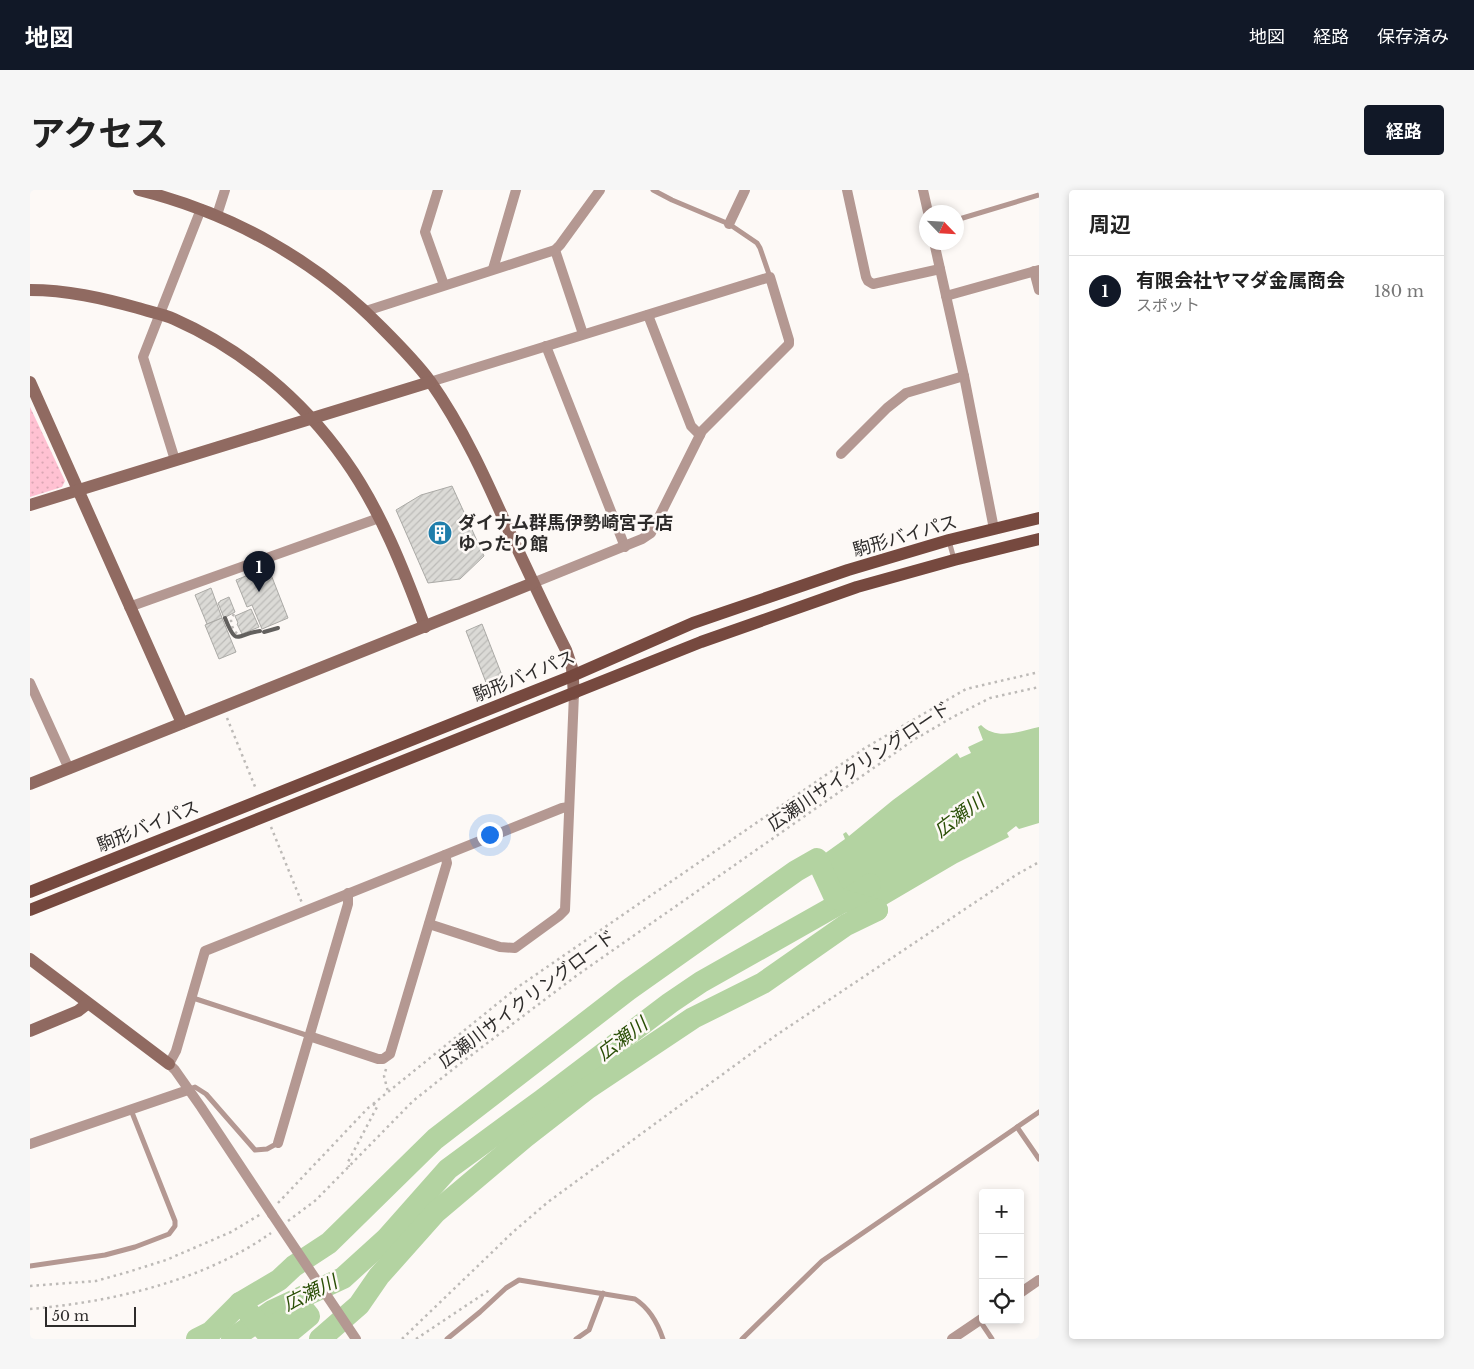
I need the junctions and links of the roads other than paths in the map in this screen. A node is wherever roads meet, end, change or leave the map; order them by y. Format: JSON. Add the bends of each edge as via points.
{"nodes":[{"id":1,"x":139,"y":190,"type":"edge"},
{"id":2,"x":225,"y":190,"type":"edge"},
{"id":3,"x":438,"y":190,"type":"edge"},
{"id":4,"x":516,"y":190,"type":"edge"},
{"id":5,"x":600,"y":190,"type":"edge"},
{"id":6,"x":653,"y":190,"type":"edge"},
{"id":7,"x":744,"y":190,"type":"edge"},
{"id":8,"x":847,"y":190,"type":"edge"},
{"id":9,"x":923,"y":190,"type":"edge"},
{"id":10,"x":1039,"y":195,"type":"edge"},
{"id":11,"x":926,"y":205,"type":"edge"},
{"id":12,"x":201,"y":209,"type":"junction"},
{"id":13,"x":216,"y":215,"type":"junction"},
{"id":14,"x":964,"y":218,"type":"edge"},
{"id":15,"x":729,"y":224,"type":"junction"},
{"id":16,"x":555,"y":250,"type":"junction"},
{"id":17,"x":936,"y":250,"type":"edge"},
{"id":18,"x":493,"y":269,"type":"junction"},
{"id":19,"x":940,"y":269,"type":"junction"},
{"id":20,"x":1036,"y":270,"type":"edge"},
{"id":21,"x":770,"y":277,"type":"junction"},
{"id":22,"x":444,"y":285,"type":"junction"},
{"id":23,"x":30,"y":290,"type":"edge"},
{"id":24,"x":1039,"y":290,"type":"edge"},
{"id":25,"x":946,"y":296,"type":"junction"},
{"id":26,"x":366,"y":310,"type":"junction"},
{"id":27,"x":160,"y":314,"type":"junction"},
{"id":28,"x":648,"y":315,"type":"junction"},
{"id":29,"x":583,"y":334,"type":"junction"},
{"id":30,"x":546,"y":346,"type":"junction"},
{"id":31,"x":964,"y":376,"type":"junction"},
{"id":32,"x":30,"y":382,"type":"edge"},
{"id":33,"x":430,"y":382,"type":"junction"},
{"id":34,"x":312,"y":418,"type":"junction"},
{"id":35,"x":700,"y":435,"type":"junction"},
{"id":36,"x":841,"y":454,"type":"dead end"},
{"id":37,"x":175,"y":460,"type":"junction"},
{"id":38,"x":77,"y":490,"type":"junction"},
{"id":39,"x":30,"y":505,"type":"edge"},
{"id":40,"x":379,"y":518,"type":"junction"},
{"id":41,"x":1039,"y":518,"type":"edge"},
{"id":42,"x":994,"y":529,"type":"junction"},
{"id":43,"x":1039,"y":538,"type":"edge"},
{"id":44,"x":949,"y":540,"type":"junction"},
{"id":45,"x":624,"y":547,"type":"junction"},
{"id":46,"x":954,"y":560,"type":"junction"},
{"id":47,"x":533,"y":584,"type":"junction"},
{"id":48,"x":129,"y":607,"type":"junction"},
{"id":49,"x":425,"y":627,"type":"junction"},
{"id":50,"x":572,"y":676,"type":"junction"},
{"id":51,"x":30,"y":683,"type":"edge"},
{"id":52,"x":574,"y":694,"type":"junction"},
{"id":53,"x":33,"y":699,"type":"edge"},
{"id":54,"x":182,"y":723,"type":"junction"},
{"id":55,"x":69,"y":769,"type":"junction"},
{"id":56,"x":30,"y":784,"type":"edge"},
{"id":57,"x":569,"y":807,"type":"junction"},
{"id":58,"x":446,"y":855,"type":"junction"},
{"id":59,"x":30,"y":892,"type":"edge"},
{"id":60,"x":348,"y":893,"type":"junction"},
{"id":61,"x":30,"y":910,"type":"edge"},
{"id":62,"x":429,"y":924,"type":"junction"},
{"id":63,"x":30,"y":960,"type":"edge"},
{"id":64,"x":190,"y":997,"type":"junction"},
{"id":65,"x":87,"y":1004,"type":"junction"},
{"id":66,"x":30,"y":1030,"type":"edge"},
{"id":67,"x":309,"y":1036,"type":"junction"},
{"id":68,"x":169,"y":1064,"type":"junction"},
{"id":69,"x":188,"y":1090,"type":"junction"},
{"id":70,"x":131,"y":1110,"type":"junction"},
{"id":71,"x":1039,"y":1112,"type":"edge"},
{"id":72,"x":1017,"y":1127,"type":"junction"},
{"id":73,"x":278,"y":1142,"type":"joint"},
{"id":74,"x":30,"y":1144,"type":"edge"},
{"id":75,"x":1039,"y":1159,"type":"edge"},
{"id":76,"x":30,"y":1266,"type":"edge"},
{"id":77,"x":1039,"y":1280,"type":"edge"},
{"id":78,"x":1024,"y":1290,"type":"edge"},
{"id":79,"x":603,"y":1293,"type":"junction"},
{"id":80,"x":979,"y":1320,"type":"edge"},
{"id":81,"x":984,"y":1324,"type":"edge"},
{"id":82,"x":356,"y":1339,"type":"edge"},
{"id":83,"x":447,"y":1339,"type":"edge"},
{"id":84,"x":576,"y":1339,"type":"edge"},
{"id":85,"x":663,"y":1339,"type":"edge"},
{"id":86,"x":742,"y":1339,"type":"edge"},
{"id":87,"x":952,"y":1339,"type":"edge"},
{"id":88,"x":992,"y":1339,"type":"edge"}],
"edges":[{"from":1,"to":12,"type":"street"},
{"from":2,"to":13,"type":"street"},
{"from":3,"to":22,"type":"street","via":[[426,232]]},
{"from":4,"to":18,"type":"street"},
{"from":5,"to":16,"type":"street"},
{"from":6,"to":15,"type":"lane"},
{"from":7,"to":15,"type":"street"},
{"from":8,"to":19,"type":"street","via":[[868,281],[874,284]]},
{"from":9,"to":11,"type":"street"},
{"from":10,"to":14,"type":"lane"},
{"from":12,"to":13,"type":"street"},
{"from":12,"to":27,"type":"street"},
{"from":13,"to":26,"type":"street","via":[[293,255]]},
{"from":15,"to":21,"type":"lane","via":[[757,243]]},
{"from":16,"to":18,"type":"street"},
{"from":16,"to":29,"type":"street"},
{"from":17,"to":19,"type":"street"},
{"from":18,"to":22,"type":"street"},
{"from":19,"to":25,"type":"street"},
{"from":20,"to":24,"type":"street"},
{"from":20,"to":25,"type":"street"},
{"from":21,"to":28,"type":"street"},
{"from":21,"to":35,"type":"street","via":[[789,344],[704,427]]},
{"from":22,"to":26,"type":"street"},
{"from":23,"to":27,"type":"street","via":[[58,290]]},
{"from":25,"to":31,"type":"street"},
{"from":26,"to":33,"type":"street"},
{"from":27,"to":34,"type":"street","via":[[224,346],[259,368]]},
{"from":27,"to":37,"type":"street","via":[[143,357]]},
{"from":28,"to":29,"type":"street"},
{"from":28,"to":35,"type":"street","via":[[690,426]]},
{"from":29,"to":30,"type":"street"},
{"from":30,"to":33,"type":"street"},
{"from":30,"to":45,"type":"street"},
{"from":31,"to":36,"type":"street","via":[[906,393]]},
{"from":31,"to":42,"type":"street"},
{"from":32,"to":38,"type":"street"},
{"from":33,"to":34,"type":"street"},
{"from":33,"to":47,"type":"street","via":[[479,463]]},
{"from":34,"to":37,"type":"street"},
{"from":34,"to":40,"type":"street","via":[[345,459]]},
{"from":35,"to":45,"type":"street","via":[[650,533]]},
{"from":37,"to":38,"type":"street"},
{"from":38,"to":39,"type":"street"},
{"from":38,"to":48,"type":"street"},
{"from":40,"to":48,"type":"street"},
{"from":40,"to":49,"type":"street"},
{"from":41,"to":42,"type":"main road","name":"駒形バイパス"},
{"from":42,"to":44,"type":"main road","name":"駒形バイパス"},
{"from":43,"to":46,"type":"main road","name":"駒形バイパス"},
{"from":44,"to":46,"type":"lane"},
{"from":44,"to":50,"type":"main road","name":"駒形バイパス","via":[[848,570],[693,623]]},
{"from":45,"to":47,"type":"street"},
{"from":46,"to":52,"type":"main road","name":"駒形バイパス","via":[[857,587],[701,642]]},
{"from":47,"to":49,"type":"street"},
{"from":47,"to":50,"type":"street","via":[[566,650]]},
{"from":48,"to":54,"type":"street"},
{"from":49,"to":54,"type":"street"},
{"from":50,"to":52,"type":"street"},
{"from":50,"to":59,"type":"main road","name":"駒形バイパス"},
{"from":51,"to":53,"type":"street"},
{"from":52,"to":57,"type":"street"},
{"from":52,"to":61,"type":"main road","name":"駒形バイパス"},
{"from":53,"to":55,"type":"street"},
{"from":54,"to":55,"type":"street"},
{"from":55,"to":56,"type":"street"},
{"from":57,"to":58,"type":"street"},
{"from":57,"to":62,"type":"street","via":[[566,904],[559,916],[515,948],[500,947]]},
{"from":58,"to":60,"type":"street"},
{"from":58,"to":62,"type":"street","via":[[447,863]]},
{"from":60,"to":64,"type":"street","via":[[205,951]]},
{"from":60,"to":67,"type":"street","via":[[348,904]]},
{"from":62,"to":67,"type":"street","via":[[390,1054],[378,1059]]},
{"from":63,"to":65,"type":"street"},
{"from":64,"to":67,"type":"lane"},
{"from":64,"to":68,"type":"street","via":[[176,1051]]},
{"from":65,"to":66,"type":"street","via":[[78,1011]]},
{"from":65,"to":68,"type":"street"},
{"from":67,"to":73,"type":"street"},
{"from":68,"to":69,"type":"street"},
{"from":69,"to":70,"type":"street"},
{"from":69,"to":73,"type":"lane","via":[[195,1087],[206,1094],[255,1150],[267,1149]]},
{"from":69,"to":82,"type":"street","bridge":true},
{"from":70,"to":74,"type":"street"},
{"from":70,"to":76,"type":"lane","via":[[175,1221],[172,1231],[135,1247],[105,1255]]},
{"from":71,"to":72,"type":"lane"},
{"from":72,"to":75,"type":"lane"},
{"from":72,"to":86,"type":"lane","via":[[822,1261]]},
{"from":77,"to":78,"type":"street"},
{"from":79,"to":83,"type":"lane","via":[[519,1280]]},
{"from":79,"to":84,"type":"lane","via":[[589,1330]]},
{"from":79,"to":85,"type":"lane","via":[[635,1299],[642,1304],[654,1319]]},
{"from":80,"to":87,"type":"street"},
{"from":81,"to":88,"type":"lane"}]}
